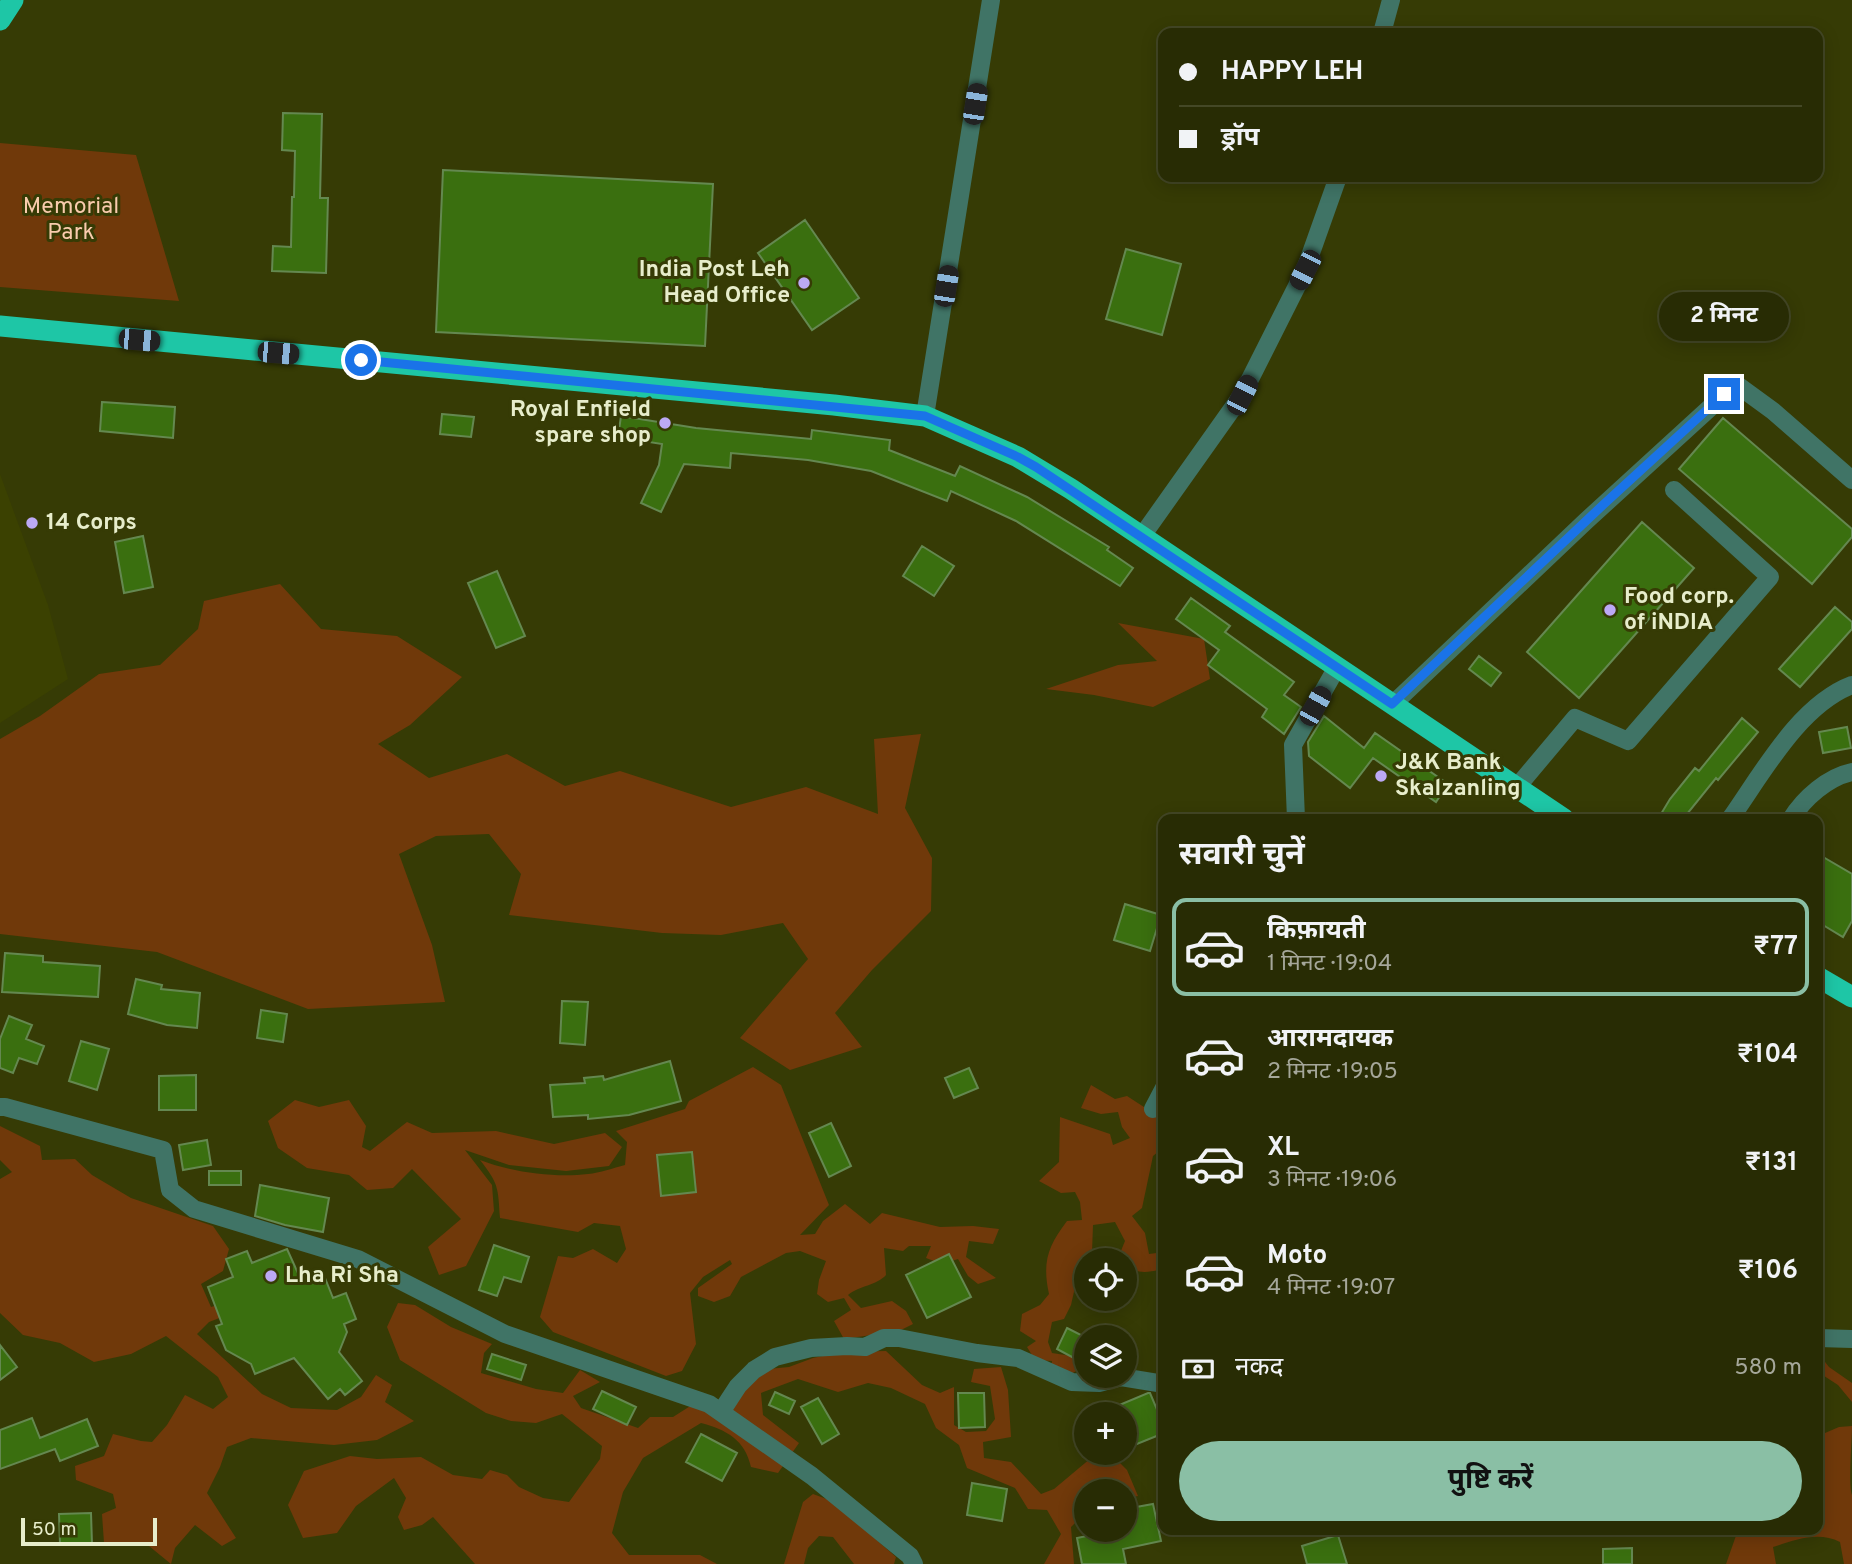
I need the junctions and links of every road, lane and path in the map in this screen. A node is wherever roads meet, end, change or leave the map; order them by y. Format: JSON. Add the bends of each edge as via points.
{"nodes":[{"id":1,"x":13,"y":0,"type":"edge"},
{"id":2,"x":991,"y":0,"type":"edge"},
{"id":3,"x":1391,"y":0,"type":"edge"},
{"id":4,"x":0,"y":20,"type":"edge"},
{"id":5,"x":1383,"y":28,"type":"edge"},
{"id":6,"x":1336,"y":182,"type":"edge"},
{"id":7,"x":0,"y":326,"type":"edge"},
{"id":8,"x":925,"y":416,"type":"junction"},
{"id":9,"x":1852,"y":480,"type":"edge"},
{"id":10,"x":1674,"y":490,"type":"dead end"},
{"id":11,"x":1142,"y":536,"type":"junction"},
{"id":12,"x":1337,"y":667,"type":"junction"},
{"id":13,"x":1852,"y":685,"type":"edge"},
{"id":14,"x":1392,"y":704,"type":"junction"},
{"id":15,"x":1852,"y":772,"type":"edge"},
{"id":16,"x":1517,"y":788,"type":"junction"},
{"id":17,"x":1296,"y":814,"type":"edge"},
{"id":18,"x":1556,"y":814,"type":"edge"},
{"id":19,"x":1734,"y":814,"type":"edge"},
{"id":20,"x":1794,"y":814,"type":"edge"},
{"id":21,"x":1823,"y":979,"type":"edge"},
{"id":22,"x":1852,"y":997,"type":"edge"},
{"id":23,"x":1158,"y":1099,"type":"edge"},
{"id":24,"x":0,"y":1107,"type":"edge"},
{"id":25,"x":1153,"y":1108,"type":"dead end"},
{"id":26,"x":1823,"y":1338,"type":"edge"},
{"id":27,"x":1852,"y":1339,"type":"edge"},
{"id":28,"x":1158,"y":1383,"type":"edge"},
{"id":29,"x":721,"y":1412,"type":"junction"},
{"id":30,"x":914,"y":1564,"type":"edge"}],
"edges":[{"from":1,"to":4,"type":"highway"},
{"from":2,"to":8,"type":"street"},
{"from":3,"to":5,"type":"street"},
{"from":6,"to":11,"type":"street","via":[[1305,270],[1242,395]]},
{"from":7,"to":8,"type":"highway"},
{"from":8,"to":11,"type":"highway","via":[[1018,457]]},
{"from":9,"to":14,"type":"street","via":[[1736,384]]},
{"from":10,"to":16,"type":"street","via":[[1770,577],[1628,741],[1575,718]]},
{"from":11,"to":12,"type":"highway"},
{"from":12,"to":14,"type":"highway"},
{"from":12,"to":17,"type":"street","via":[[1293,746]]},
{"from":13,"to":19,"type":"street","via":[[1817,705]]},
{"from":14,"to":16,"type":"highway"},
{"from":15,"to":20,"type":"street","via":[[1820,787]]},
{"from":16,"to":18,"type":"highway"},
{"from":21,"to":22,"type":"highway"},
{"from":23,"to":25,"type":"street"},
{"from":24,"to":29,"type":"street","via":[[163,1150],[170,1190],[194,1209],[358,1259],[505,1334]]},
{"from":26,"to":27,"type":"street"},
{"from":28,"to":29,"type":"street","via":[[1121,1377],[1099,1383],[1072,1382],[1018,1358],[884,1338],[865,1347],[811,1348],[775,1357],[738,1386]]},
{"from":29,"to":30,"type":"street","via":[[811,1476]]}]}
